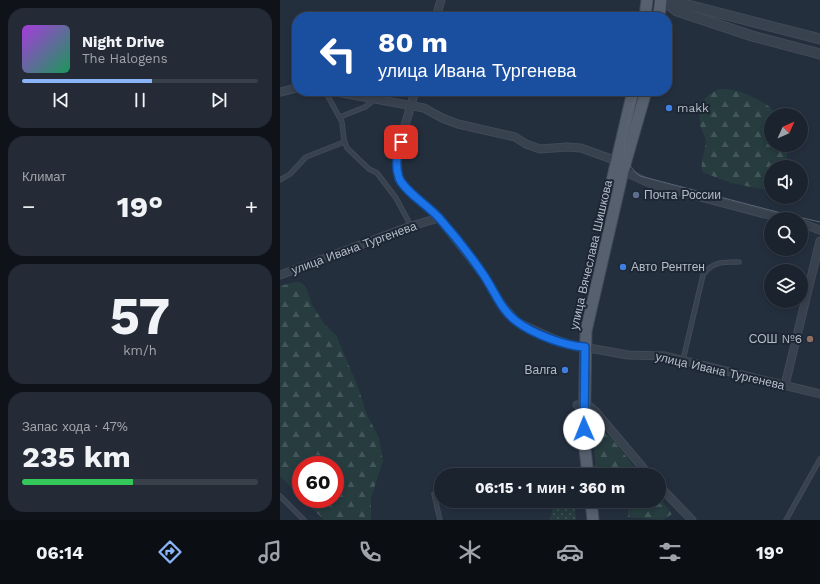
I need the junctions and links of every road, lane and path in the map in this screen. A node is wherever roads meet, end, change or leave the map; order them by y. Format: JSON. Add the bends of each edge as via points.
{"nodes":[{"id":1,"x":441,"y":0,"type":"edge"},
{"id":2,"x":647,"y":0,"type":"edge"},
{"id":3,"x":662,"y":0,"type":"edge"},
{"id":4,"x":668,"y":0,"type":"edge"},
{"id":5,"x":713,"y":11,"type":"junction"},
{"id":6,"x":437,"y":12,"type":"edge"},
{"id":7,"x":646,"y":12,"type":"edge"},
{"id":8,"x":660,"y":12,"type":"edge"},
{"id":9,"x":710,"y":22,"type":"junction"},
{"id":10,"x":799,"y":34,"type":"junction"},
{"id":11,"x":820,"y":39,"type":"edge"},
{"id":12,"x":797,"y":48,"type":"junction"},
{"id":13,"x":820,"y":54,"type":"edge"},
{"id":14,"x":292,"y":89,"type":"edge"},
{"id":15,"x":280,"y":92,"type":"edge"},
{"id":16,"x":328,"y":96,"type":"edge"},
{"id":17,"x":355,"y":96,"type":"edge"},
{"id":18,"x":414,"y":96,"type":"edge"},
{"id":19,"x":632,"y":96,"type":"edge"},
{"id":20,"x":645,"y":96,"type":"edge"},
{"id":21,"x":374,"y":100,"type":"junction"},
{"id":22,"x":411,"y":106,"type":"junction"},
{"id":23,"x":340,"y":117,"type":"junction"},
{"id":24,"x":344,"y":142,"type":"junction"},
{"id":25,"x":617,"y":161,"type":"junction"},
{"id":26,"x":623,"y":171,"type":"junction"},
{"id":27,"x":280,"y":180,"type":"edge"},
{"id":28,"x":764,"y":214,"type":"edge"},
{"id":29,"x":439,"y":218,"type":"junction"},
{"id":30,"x":411,"y":226,"type":"junction"},
{"id":31,"x":808,"y":226,"type":"edge"},
{"id":32,"x":820,"y":230,"type":"edge"},
{"id":33,"x":820,"y":241,"type":"edge"},
{"id":34,"x":739,"y":262,"type":"dead end"},
{"id":35,"x":280,"y":275,"type":"edge"},
{"id":36,"x":581,"y":346,"type":"junction"},
{"id":37,"x":683,"y":360,"type":"junction"},
{"id":38,"x":785,"y":385,"type":"junction"},
{"id":39,"x":820,"y":394,"type":"edge"},
{"id":40,"x":580,"y":405,"type":"junction"},
{"id":41,"x":820,"y":459,"type":"edge"},
{"id":42,"x":580,"y":468,"type":"edge"},
{"id":43,"x":587,"y":468,"type":"edge"},
{"id":44,"x":643,"y":468,"type":"edge"},
{"id":45,"x":666,"y":493,"type":"edge"},
{"id":46,"x":280,"y":496,"type":"edge"},
{"id":47,"x":437,"y":508,"type":"edge"},
{"id":48,"x":584,"y":508,"type":"edge"},
{"id":49,"x":592,"y":508,"type":"edge"},
{"id":50,"x":304,"y":520,"type":"edge"},
{"id":51,"x":440,"y":520,"type":"edge"},
{"id":52,"x":586,"y":520,"type":"edge"},
{"id":53,"x":593,"y":520,"type":"edge"},
{"id":54,"x":692,"y":520,"type":"edge"},
{"id":55,"x":786,"y":520,"type":"edge"}],
"edges":[{"from":1,"to":6,"type":"street"},
{"from":2,"to":7,"type":"main road"},
{"from":3,"to":8,"type":"main road"},
{"from":3,"to":9,"type":"street","via":[[677,11]]},
{"from":4,"to":5,"type":"street"},
{"from":5,"to":9,"type":"lane"},
{"from":5,"to":10,"type":"street"},
{"from":9,"to":12,"type":"street"},
{"from":10,"to":11,"type":"street"},
{"from":10,"to":12,"type":"lane"},
{"from":12,"to":13,"type":"street"},
{"from":14,"to":15,"type":"street"},
{"from":16,"to":23,"type":"lane"},
{"from":17,"to":21,"type":"street"},
{"from":18,"to":22,"type":"street"},
{"from":19,"to":25,"type":"main road","name":"улица Вячеслава Шишкова"},
{"from":20,"to":26,"type":"main road","name":"улица Вячеслава Шишкова"},
{"from":21,"to":22,"type":"street"},
{"from":21,"to":23,"type":"lane","via":[[365,107]]},
{"from":22,"to":25,"type":"street","via":[[424,108],[458,124],[515,137],[540,149],[581,148]]},
{"from":22,"to":29,"type":"street","via":[[397,154],[399,178],[406,188]]},
{"from":23,"to":24,"type":"lane"},
{"from":24,"to":27,"type":"lane","via":[[306,156],[290,174]]},
{"from":24,"to":30,"type":"lane","via":[[349,152],[377,173],[396,198]]},
{"from":25,"to":36,"type":"main road","name":"улица Вячеслава Шишкова","via":[[581,312]]},
{"from":26,"to":28,"type":"street","via":[[651,184]]},
{"from":26,"to":36,"type":"main road","name":"улица Вячеслава Шишкова"},
{"from":29,"to":30,"type":"street","name":"улица Ивана Тургенева"},
{"from":29,"to":36,"type":"street","name":"улица Ивана Тургенева","via":[[483,274],[508,314],[525,327],[560,342]]},
{"from":30,"to":35,"type":"street","name":"улица Ивана Тургенева"},
{"from":31,"to":32,"type":"street"},
{"from":33,"to":38,"type":"street"},
{"from":34,"to":37,"type":"lane","via":[[718,263],[707,268],[703,275]]},
{"from":36,"to":37,"type":"street","name":"улица Ивана Тургенева","via":[[628,355]]},
{"from":36,"to":40,"type":"main road","name":"улица Вячеслава Шишкова"},
{"from":37,"to":38,"type":"street","name":"улица Ивана Тургенева"},
{"from":38,"to":39,"type":"street","name":"улица Ивана Тургенева"},
{"from":40,"to":42,"type":"main road","name":"улица Вячеслава Шишкова"},
{"from":40,"to":43,"type":"main road","name":"улица Вячеслава Шишкова"},
{"from":40,"to":44,"type":"street","via":[[590,406]]},
{"from":41,"to":55,"type":"lane"},
{"from":45,"to":54,"type":"street"},
{"from":46,"to":50,"type":"lane"},
{"from":47,"to":51,"type":"lane"},
{"from":48,"to":52,"type":"main road"},
{"from":49,"to":53,"type":"main road"}]}
